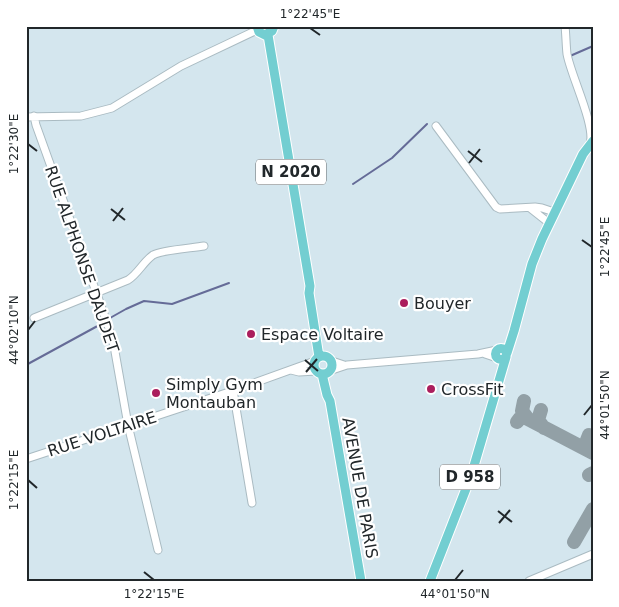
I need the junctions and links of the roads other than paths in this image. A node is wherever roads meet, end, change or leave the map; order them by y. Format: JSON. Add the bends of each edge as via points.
{"nodes":[{"id":1,"x":274,"y":26,"type":"edge"},
{"id":2,"x":565,"y":26,"type":"edge"},
{"id":3,"x":257,"y":28,"type":"edge"},
{"id":4,"x":268,"y":35,"type":"junction"},
{"id":5,"x":34,"y":116,"type":"junction"},
{"id":6,"x":26,"y":117,"type":"edge"},
{"id":7,"x":436,"y":126,"type":"dead end"},
{"id":8,"x":590,"y":126,"type":"edge"},
{"id":9,"x":592,"y":144,"type":"edge"},
{"id":10,"x":530,"y":208,"type":"junction"},
{"id":11,"x":554,"y":212,"type":"junction"},
{"id":12,"x":549,"y":223,"type":"junction"},
{"id":13,"x":204,"y":246,"type":"dead end"},
{"id":14,"x":97,"y":293,"type":"junction"},
{"id":15,"x":34,"y":318,"type":"dead end"},
{"id":16,"x":501,"y":354,"type":"junction"},
{"id":17,"x":324,"y":365,"type":"junction"},
{"id":18,"x":233,"y":390,"type":"junction"},
{"id":19,"x":128,"y":425,"type":"junction"},
{"id":20,"x":26,"y":459,"type":"edge"},
{"id":21,"x":252,"y":503,"type":"dead end"},
{"id":22,"x":158,"y":550,"type":"dead end"},
{"id":23,"x":593,"y":554,"type":"edge"},
{"id":24,"x":361,"y":581,"type":"edge"},
{"id":25,"x":430,"y":581,"type":"edge"},
{"id":26,"x":529,"y":581,"type":"edge"}],
"edges":[{"from":1,"to":4,"type":"main road"},
{"from":2,"to":8,"type":"street","via":[[567,55]]},
{"from":3,"to":4,"type":"main road","via":[[260,34]]},
{"from":3,"to":5,"type":"street","via":[[181,66],[112,108],[81,116]]},
{"from":4,"to":17,"type":"main road","name":"AVENUE DE PARIS","number":"N 2020"},
{"from":5,"to":6,"type":"street"},
{"from":5,"to":14,"type":"street","name":"RUE ALPHONSE DAUDET"},
{"from":7,"to":10,"type":"street","via":[[496,207]]},
{"from":8,"to":9,"type":"street"},
{"from":9,"to":11,"type":"main road","number":"D 958"},
{"from":10,"to":11,"type":"street"},
{"from":10,"to":12,"type":"street"},
{"from":11,"to":12,"type":"main road","number":"D 958"},
{"from":12,"to":16,"type":"main road","number":"D 958","via":[[532,264],[516,322]]},
{"from":13,"to":14,"type":"street","via":[[156,253],[133,277]]},
{"from":14,"to":15,"type":"street"},
{"from":14,"to":19,"type":"street","name":"RUE ALPHONSE DAUDET","via":[[114,346]]},
{"from":16,"to":17,"type":"street","name":"RUE VOLTAIRE"},
{"from":16,"to":25,"type":"main road","number":"D 958","via":[[502,370],[471,476]]},
{"from":17,"to":18,"type":"street","name":"RUE VOLTAIRE","via":[[291,370]]},
{"from":17,"to":24,"type":"main road","name":"AVENUE DE PARIS","number":"N 2020","via":[[332,395],[330,400]]},
{"from":18,"to":19,"type":"street","name":"RUE VOLTAIRE"},
{"from":18,"to":21,"type":"street"},
{"from":19,"to":20,"type":"street","name":"RUE VOLTAIRE"},
{"from":19,"to":22,"type":"street","name":"RUE ALPHONSE DAUDET"},
{"from":23,"to":26,"type":"street"}]}
